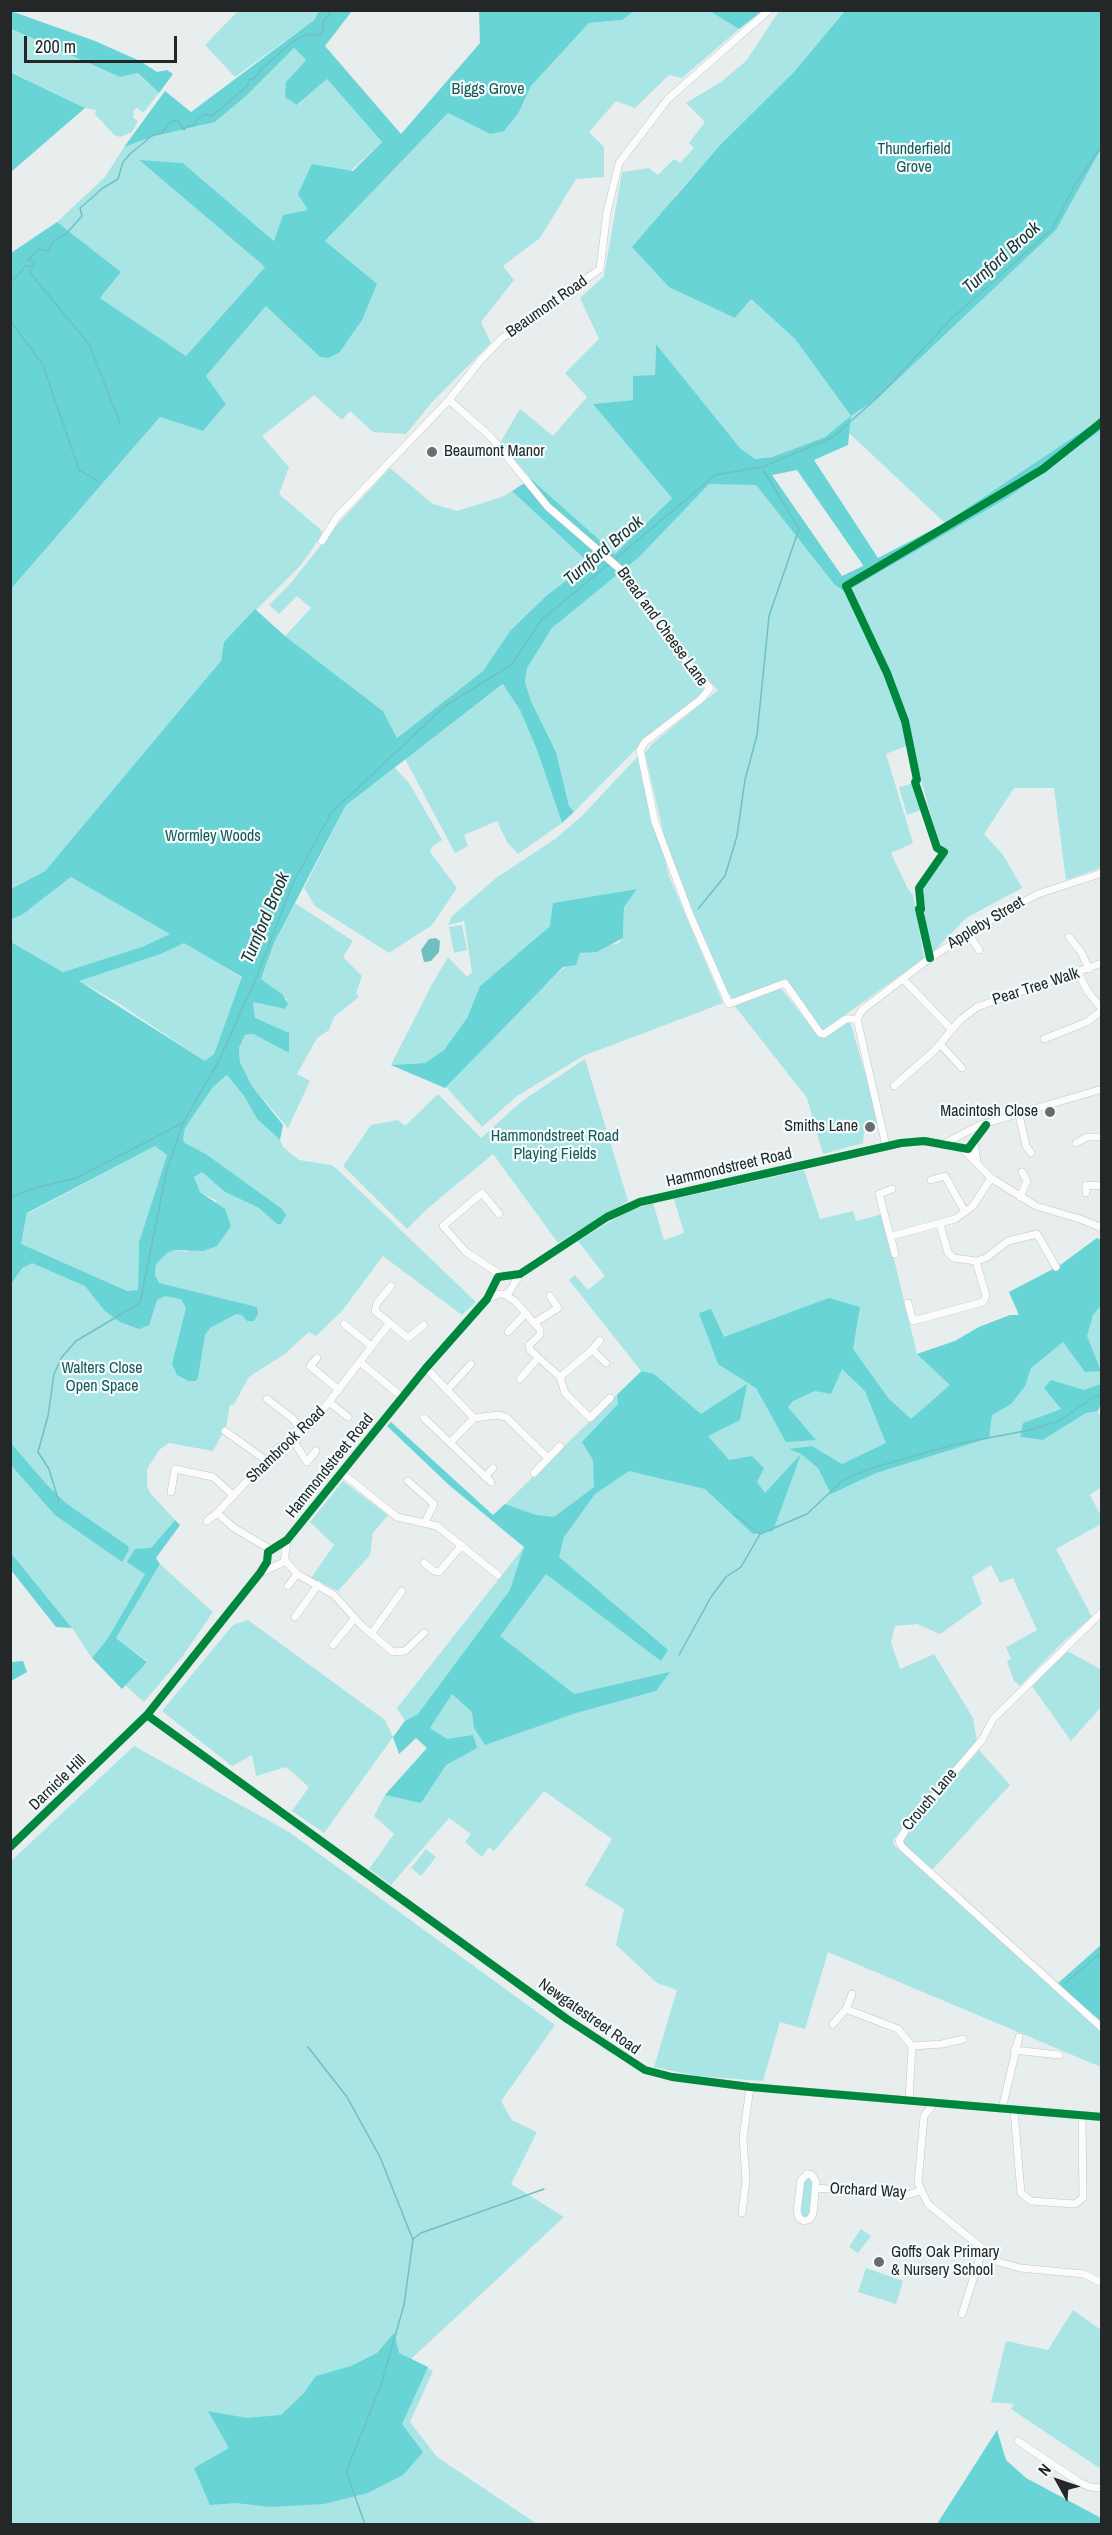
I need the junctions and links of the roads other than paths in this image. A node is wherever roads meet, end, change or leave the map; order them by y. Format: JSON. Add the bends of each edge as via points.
{"nodes":[{"id":1,"x":769,"y":10,"type":"edge"},
{"id":2,"x":449,"y":400,"type":"junction"},
{"id":3,"x":322,"y":541,"type":"dead end"},
{"id":4,"x":1101,"y":873,"type":"edge"},
{"id":5,"x":968,"y":933,"type":"junction"},
{"id":6,"x":1069,"y":938,"type":"dead end"},
{"id":7,"x":979,"y":950,"type":"dead end"},
{"id":8,"x":1101,"y":963,"type":"edge"},
{"id":9,"x":1089,"y":969,"type":"junction"},
{"id":10,"x":1078,"y":973,"type":"junction"},
{"id":11,"x":903,"y":979,"type":"junction"},
{"id":12,"x":1101,"y":1009,"type":"edge"},
{"id":13,"x":857,"y":1019,"type":"junction"},
{"id":14,"x":951,"y":1029,"type":"junction"},
{"id":15,"x":1044,"y":1039,"type":"dead end"},
{"id":16,"x":940,"y":1044,"type":"junction"},
{"id":17,"x":962,"y":1068,"type":"dead end"},
{"id":18,"x":894,"y":1086,"type":"dead end"},
{"id":19,"x":1101,"y":1089,"type":"edge"},
{"id":20,"x":1019,"y":1115,"type":"junction"},
{"id":21,"x":986,"y":1125,"type":"junction"},
{"id":22,"x":964,"y":1132,"type":"junction"},
{"id":23,"x":958,"y":1137,"type":"junction"},
{"id":24,"x":1101,"y":1137,"type":"edge"},
{"id":25,"x":974,"y":1141,"type":"junction"},
{"id":26,"x":945,"y":1143,"type":"junction"},
{"id":27,"x":1076,"y":1143,"type":"dead end"},
{"id":28,"x":886,"y":1146,"type":"junction"},
{"id":29,"x":962,"y":1148,"type":"junction"},
{"id":30,"x":1031,"y":1153,"type":"dead end"},
{"id":31,"x":977,"y":1162,"type":"junction"},
{"id":32,"x":1022,"y":1172,"type":"dead end"},
{"id":33,"x":991,"y":1178,"type":"junction"},
{"id":34,"x":931,"y":1180,"type":"dead end"},
{"id":35,"x":1101,"y":1186,"type":"edge"},
{"id":36,"x":892,"y":1190,"type":"dead end"},
{"id":37,"x":1086,"y":1193,"type":"dead end"},
{"id":38,"x":1020,"y":1197,"type":"junction"},
{"id":39,"x":965,"y":1212,"type":"junction"},
{"id":40,"x":499,"y":1214,"type":"dead end"},
{"id":41,"x":940,"y":1224,"type":"junction"},
{"id":42,"x":1100,"y":1225,"type":"edge"},
{"id":43,"x":443,"y":1226,"type":"junction"},
{"id":44,"x":435,"y":1233,"type":"dead end"},
{"id":45,"x":892,"y":1236,"type":"junction"},
{"id":46,"x":895,"y":1254,"type":"dead end"},
{"id":47,"x":976,"y":1261,"type":"junction"},
{"id":48,"x":1056,"y":1267,"type":"dead end"},
{"id":49,"x":490,"y":1268,"type":"junction"},
{"id":50,"x":520,"y":1274,"type":"junction"},
{"id":51,"x":505,"y":1276,"type":"junction"},
{"id":52,"x":494,"y":1284,"type":"junction"},
{"id":53,"x":391,"y":1286,"type":"dead end"},
{"id":54,"x":513,"y":1287,"type":"junction"},
{"id":55,"x":502,"y":1295,"type":"junction"},
{"id":56,"x":550,"y":1296,"type":"dead end"},
{"id":57,"x":487,"y":1299,"type":"junction"},
{"id":58,"x":515,"y":1301,"type":"junction"},
{"id":59,"x":908,"y":1303,"type":"dead end"},
{"id":60,"x":525,"y":1314,"type":"junction"},
{"id":61,"x":534,"y":1323,"type":"junction"},
{"id":62,"x":344,"y":1324,"type":"dead end"},
{"id":63,"x":389,"y":1324,"type":"junction"},
{"id":64,"x":424,"y":1325,"type":"dead end"},
{"id":65,"x":508,"y":1332,"type":"dead end"},
{"id":66,"x":600,"y":1340,"type":"dead end"},
{"id":67,"x":371,"y":1346,"type":"junction"},
{"id":68,"x":592,"y":1350,"type":"junction"},
{"id":69,"x":317,"y":1358,"type":"dead end"},
{"id":70,"x":538,"y":1358,"type":"junction"},
{"id":71,"x":361,"y":1363,"type":"junction"},
{"id":72,"x":606,"y":1363,"type":"dead end"},
{"id":73,"x":471,"y":1364,"type":"dead end"},
{"id":74,"x":426,"y":1368,"type":"junction"},
{"id":75,"x":560,"y":1377,"type":"junction"},
{"id":76,"x":520,"y":1378,"type":"dead end"},
{"id":77,"x":448,"y":1389,"type":"junction"},
{"id":78,"x":339,"y":1390,"type":"junction"},
{"id":79,"x":402,"y":1397,"type":"junction"},
{"id":80,"x":610,"y":1398,"type":"dead end"},
{"id":81,"x":267,"y":1399,"type":"dead end"},
{"id":82,"x":329,"y":1402,"type":"junction"},
{"id":83,"x":348,"y":1417,"type":"dead end"},
{"id":84,"x":424,"y":1418,"type":"dead end"},
{"id":85,"x":474,"y":1418,"type":"junction"},
{"id":86,"x":590,"y":1418,"type":"junction"},
{"id":87,"x":584,"y":1424,"type":"dead end"},
{"id":88,"x":225,"y":1431,"type":"dead end"},
{"id":89,"x":302,"y":1432,"type":"junction"},
{"id":90,"x":292,"y":1439,"type":"junction"},
{"id":91,"x":450,"y":1443,"type":"junction"},
{"id":92,"x":560,"y":1446,"type":"dead end"},
{"id":93,"x":316,"y":1451,"type":"dead end"},
{"id":94,"x":548,"y":1458,"type":"junction"},
{"id":95,"x":267,"y":1461,"type":"junction"},
{"id":96,"x":493,"y":1468,"type":"dead end"},
{"id":97,"x":342,"y":1473,"type":"junction"},
{"id":98,"x":534,"y":1473,"type":"dead end"},
{"id":99,"x":408,"y":1481,"type":"dead end"},
{"id":100,"x":171,"y":1492,"type":"dead end"},
{"id":101,"x":234,"y":1496,"type":"junction"},
{"id":102,"x":217,"y":1513,"type":"junction"},
{"id":103,"x":207,"y":1521,"type":"dead end"},
{"id":104,"x":425,"y":1522,"type":"junction"},
{"id":105,"x":462,"y":1545,"type":"junction"},
{"id":106,"x":275,"y":1557,"type":"junction"},
{"id":107,"x":424,"y":1563,"type":"dead end"},
{"id":108,"x":294,"y":1571,"type":"junction"},
{"id":109,"x":498,"y":1575,"type":"dead end"},
{"id":110,"x":318,"y":1585,"type":"junction"},
{"id":111,"x":288,"y":1586,"type":"dead end"},
{"id":112,"x":402,"y":1591,"type":"dead end"},
{"id":113,"x":1101,"y":1612,"type":"edge"},
{"id":114,"x":295,"y":1617,"type":"dead end"},
{"id":115,"x":355,"y":1618,"type":"junction"},
{"id":116,"x":424,"y":1633,"type":"dead end"},
{"id":117,"x":371,"y":1634,"type":"junction"},
{"id":118,"x":333,"y":1646,"type":"dead end"},
{"id":119,"x":147,"y":1715,"type":"junction"},
{"id":120,"x":124,"y":1738,"type":"joint"},
{"id":121,"x":10,"y":1847,"type":"edge"},
{"id":122,"x":852,"y":1995,"type":"dead end"},
{"id":123,"x":846,"y":2009,"type":"junction"},
{"id":124,"x":833,"y":2024,"type":"dead end"},
{"id":125,"x":1101,"y":2028,"type":"edge"},
{"id":126,"x":1019,"y":2037,"type":"dead end"},
{"id":127,"x":963,"y":2039,"type":"dead end"},
{"id":128,"x":912,"y":2046,"type":"junction"},
{"id":129,"x":1014,"y":2050,"type":"junction"},
{"id":130,"x":1059,"y":2055,"type":"dead end"},
{"id":131,"x":750,"y":2087,"type":"junction"},
{"id":132,"x":912,"y":2101,"type":"junction"},
{"id":133,"x":934,"y":2103,"type":"junction"},
{"id":134,"x":1002,"y":2109,"type":"junction"},
{"id":135,"x":1014,"y":2110,"type":"junction"},
{"id":136,"x":925,"y":2113,"type":"junction"},
{"id":137,"x":1082,"y":2116,"type":"junction"},
{"id":138,"x":1101,"y":2117,"type":"edge"},
{"id":139,"x":815,"y":2187,"type":"junction"},
{"id":140,"x":920,"y":2191,"type":"junction"},
{"id":141,"x":742,"y":2213,"type":"dead end"},
{"id":142,"x":982,"y":2251,"type":"junction"},
{"id":143,"x":1101,"y":2283,"type":"edge"},
{"id":144,"x":962,"y":2314,"type":"dead end"},
{"id":145,"x":1018,"y":2441,"type":"dead end"},
{"id":146,"x":1101,"y":2488,"type":"edge"}],
"edges":[{"from":1,"to":2,"type":"street","name":"Beaumont Road","via":[[668,99],[619,164],[607,212],[600,269],[501,339]]},
{"from":2,"to":3,"type":"street","name":"Beaumont Road","via":[[337,517]]},
{"from":2,"to":13,"type":"street","name":"Bread and Cheese Lane","via":[[490,436],[548,507],[613,562],[667,639],[710,688],[640,750],[655,822],[729,1004],[785,983],[820,1033],[846,1019]]},
{"from":4,"to":5,"type":"street","name":"Appleby Street","via":[[1027,898]]},
{"from":5,"to":7,"type":"street"},
{"from":5,"to":11,"type":"street","name":"Appleby Street"},
{"from":6,"to":9,"type":"street"},
{"from":8,"to":9,"type":"street","name":"Pear Tree Walk"},
{"from":9,"to":10,"type":"street","name":"Pear Tree Walk"},
{"from":10,"to":12,"type":"street"},
{"from":10,"to":14,"type":"street","name":"Pear Tree Walk","via":[[982,1005]]},
{"from":11,"to":13,"type":"street","name":"Appleby Street","via":[[862,1010]]},
{"from":11,"to":14,"type":"street"},
{"from":12,"to":15,"type":"street","via":[[1087,1022]]},
{"from":13,"to":28,"type":"street"},
{"from":14,"to":16,"type":"street","name":"Pear Tree Walk"},
{"from":16,"to":17,"type":"street"},
{"from":16,"to":18,"type":"street","name":"Pear Tree Walk"},
{"from":19,"to":20,"type":"street","name":"Hammondstreet Road"},
{"from":20,"to":21,"type":"street","name":"Hammondstreet Road"},
{"from":20,"to":30,"type":"street"},
{"from":21,"to":22,"type":"street","name":"Hammondstreet Road"},
{"from":21,"to":25,"type":"street"},
{"from":22,"to":23,"type":"street","name":"Hammondstreet Road"},
{"from":22,"to":25,"type":"street","via":[[972,1135]]},
{"from":23,"to":26,"type":"street","name":"Hammondstreet Road"},
{"from":23,"to":29,"type":"street"},
{"from":24,"to":27,"type":"street","via":[[1087,1137]]},
{"from":25,"to":29,"type":"street","via":[[971,1147]]},
{"from":25,"to":31,"type":"street"},
{"from":26,"to":28,"type":"street","name":"Hammondstreet Road","via":[[924,1141]]},
{"from":26,"to":29,"type":"street","name":"Hammondstreet Road"},
{"from":28,"to":50,"type":"street","name":"Hammondstreet Road","via":[[640,1202],[607,1217]]},
{"from":29,"to":31,"type":"street"},
{"from":31,"to":33,"type":"street"},
{"from":32,"to":38,"type":"street","via":[[1027,1181]]},
{"from":33,"to":38,"type":"street"},
{"from":33,"to":39,"type":"street"},
{"from":34,"to":39,"type":"street","via":[[945,1176]]},
{"from":35,"to":37,"type":"street","via":[[1086,1185]]},
{"from":36,"to":45,"type":"street","via":[[879,1194]]},
{"from":38,"to":42,"type":"street","via":[[1036,1206]]},
{"from":39,"to":41,"type":"street"},
{"from":40,"to":43,"type":"street","via":[[484,1191]]},
{"from":41,"to":45,"type":"street"},
{"from":41,"to":47,"type":"street","via":[[950,1255]]},
{"from":43,"to":44,"type":"street"},
{"from":43,"to":49,"type":"street","via":[[463,1249]]},
{"from":45,"to":46,"type":"street"},
{"from":47,"to":48,"type":"street","via":[[992,1255],[1008,1241],[1037,1234]]},
{"from":47,"to":59,"type":"street","via":[[987,1296],[983,1302],[913,1321]]},
{"from":49,"to":51,"type":"street"},
{"from":49,"to":52,"type":"street"},
{"from":50,"to":51,"type":"street","name":"Hammondstreet Road"},
{"from":50,"to":54,"type":"street","name":"Hammondstreet Road"},
{"from":51,"to":52,"type":"street","name":"Hammondstreet Road"},
{"from":51,"to":54,"type":"street"},
{"from":52,"to":55,"type":"street"},
{"from":52,"to":57,"type":"street","name":"Hammondstreet Road"},
{"from":53,"to":63,"type":"street","via":[[374,1309]]},
{"from":54,"to":55,"type":"street","name":"Hammondstreet Road"},
{"from":54,"to":58,"type":"street"},
{"from":55,"to":57,"type":"street","name":"Hammondstreet Road"},
{"from":55,"to":58,"type":"street"},
{"from":56,"to":61,"type":"street","via":[[561,1306]]},
{"from":57,"to":74,"type":"street","name":"Hammondstreet Road"},
{"from":58,"to":60,"type":"street"},
{"from":60,"to":61,"type":"street"},
{"from":60,"to":65,"type":"street"},
{"from":61,"to":70,"type":"street","via":[[541,1332],[529,1348]]},
{"from":62,"to":67,"type":"street"},
{"from":63,"to":64,"type":"street","via":[[407,1342]]},
{"from":63,"to":67,"type":"street","name":"Shambrook Road"},
{"from":66,"to":68,"type":"street"},
{"from":67,"to":71,"type":"street","name":"Shambrook Road"},
{"from":68,"to":72,"type":"street"},
{"from":68,"to":75,"type":"street"},
{"from":69,"to":78,"type":"street","via":[[310,1366]]},
{"from":70,"to":75,"type":"street"},
{"from":70,"to":76,"type":"street"},
{"from":71,"to":78,"type":"street","name":"Shambrook Road"},
{"from":71,"to":79,"type":"street"},
{"from":73,"to":77,"type":"street"},
{"from":74,"to":77,"type":"street"},
{"from":74,"to":79,"type":"street","name":"Hammondstreet Road"},
{"from":75,"to":86,"type":"street","via":[[566,1393]]},
{"from":77,"to":85,"type":"street"},
{"from":78,"to":82,"type":"street","name":"Shambrook Road"},
{"from":79,"to":97,"type":"street","name":"Hammondstreet Road"},
{"from":80,"to":86,"type":"street"},
{"from":81,"to":89,"type":"street","via":[[293,1419]]},
{"from":82,"to":83,"type":"street","name":"Shambrook Road"},
{"from":82,"to":89,"type":"street","name":"Shambrook Road"},
{"from":84,"to":91,"type":"street"},
{"from":85,"to":91,"type":"street"},
{"from":85,"to":94,"type":"street","via":[[498,1414],[506,1417]]},
{"from":86,"to":87,"type":"street"},
{"from":88,"to":95,"type":"street"},
{"from":89,"to":90,"type":"street","name":"Shambrook Road"},
{"from":90,"to":93,"type":"street","via":[[307,1462]]},
{"from":90,"to":95,"type":"street","name":"Shambrook Road"},
{"from":91,"to":96,"type":"street","via":[[488,1479]]},
{"from":92,"to":94,"type":"street"},
{"from":94,"to":98,"type":"street"},
{"from":95,"to":101,"type":"street","name":"Shambrook Road"},
{"from":97,"to":104,"type":"street","via":[[394,1516]]},
{"from":97,"to":106,"type":"street","name":"Hammondstreet Road"},
{"from":99,"to":104,"type":"street","via":[[435,1503]]},
{"from":100,"to":101,"type":"street","via":[[175,1469],[213,1477]]},
{"from":101,"to":102,"type":"street","name":"Shambrook Road"},
{"from":102,"to":103,"type":"street","name":"Shambrook Road"},
{"from":102,"to":106,"type":"street"},
{"from":104,"to":105,"type":"street"},
{"from":105,"to":107,"type":"street","via":[[439,1572]]},
{"from":105,"to":109,"type":"street"},
{"from":106,"to":108,"type":"street"},
{"from":106,"to":119,"type":"street","name":"Hammondstreet Road"},
{"from":108,"to":110,"type":"street"},
{"from":108,"to":111,"type":"street"},
{"from":110,"to":114,"type":"street"},
{"from":110,"to":115,"type":"street","via":[[334,1595]]},
{"from":112,"to":117,"type":"street"},
{"from":113,"to":125,"type":"street","name":"Crouch Lane","via":[[993,1719],[982,1740],[899,1841]]},
{"from":115,"to":117,"type":"street"},
{"from":115,"to":118,"type":"street"},
{"from":116,"to":117,"type":"street","via":[[409,1649],[397,1654]]},
{"from":119,"to":120,"type":"street","name":"Hammondstreet Road"},
{"from":119,"to":131,"type":"street","name":"Newgatestreet Road","via":[[637,2066],[672,2077]]},
{"from":120,"to":121,"type":"street","name":"Darnicle Hill"},
{"from":122,"to":123,"type":"street"},
{"from":123,"to":124,"type":"street"},
{"from":123,"to":128,"type":"street","via":[[898,2029]]},
{"from":126,"to":129,"type":"street"},
{"from":127,"to":128,"type":"street"},
{"from":128,"to":132,"type":"street"},
{"from":129,"to":130,"type":"street"},
{"from":129,"to":134,"type":"street"},
{"from":131,"to":132,"type":"street","name":"Newgatestreet Road"},
{"from":131,"to":141,"type":"street","via":[[743,2138],[746,2179]]},
{"from":132,"to":133,"type":"street","name":"Newgatestreet Road"},
{"from":132,"to":136,"type":"street"},
{"from":133,"to":134,"type":"street","name":"Newgatestreet Road"},
{"from":133,"to":136,"type":"street"},
{"from":134,"to":135,"type":"street","name":"Newgatestreet Road"},
{"from":135,"to":137,"type":"street","name":"Newgatestreet Road"},
{"from":135,"to":137,"type":"street","via":[[1021,2193],[1030,2201],[1075,2205],[1083,2198]]},
{"from":136,"to":140,"type":"street"},
{"from":137,"to":138,"type":"street","name":"Newgatestreet Road"},
{"from":139,"to":139,"type":"street","name":"Orchard Way","via":[[813,2214],[804,2221],[797,2214],[802,2177],[812,2175]]},
{"from":139,"to":140,"type":"street","name":"Orchard Way","via":[[907,2194]]},
{"from":140,"to":142,"type":"street","via":[[934,2211]]},
{"from":142,"to":143,"type":"street","via":[[1004,2264],[1084,2274]]},
{"from":142,"to":144,"type":"street"},
{"from":145,"to":146,"type":"street","via":[[1079,2482]]}]}
